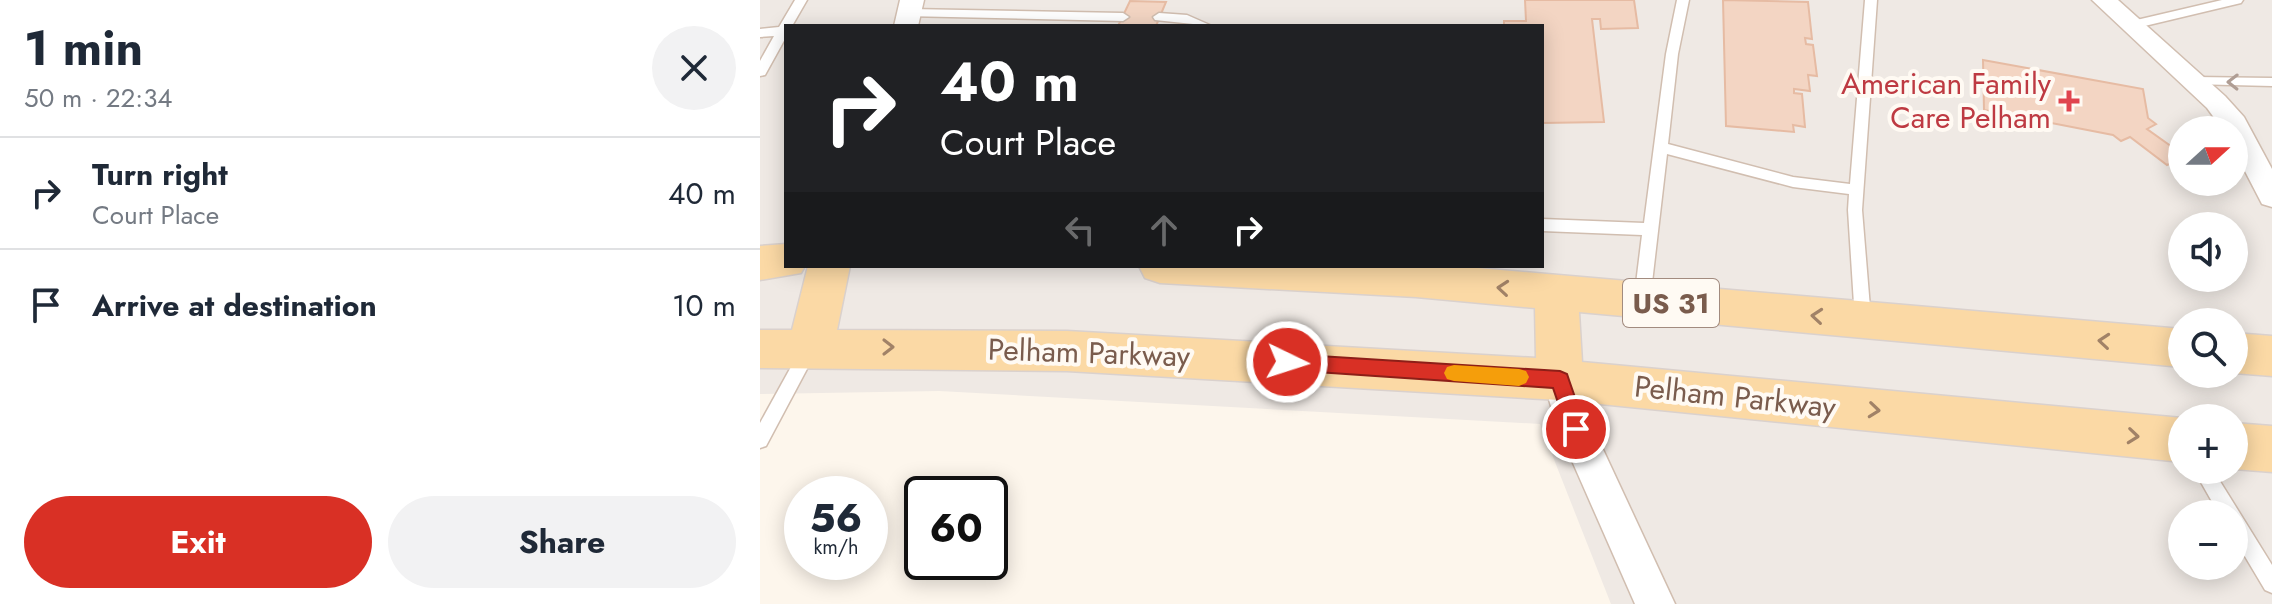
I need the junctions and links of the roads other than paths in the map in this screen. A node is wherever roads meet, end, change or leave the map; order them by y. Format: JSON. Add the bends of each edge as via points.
{"nodes":[{"id":1,"x":801,"y":0,"type":"edge"},
{"id":2,"x":1683,"y":0,"type":"edge"},
{"id":3,"x":1871,"y":0,"type":"edge"},
{"id":4,"x":2104,"y":0,"type":"edge"},
{"id":5,"x":2237,"y":0,"type":"edge"},
{"id":6,"x":909,"y":13,"type":"edge"},
{"id":7,"x":1123,"y":17,"type":"dead end"},
{"id":8,"x":1159,"y":17,"type":"dead end"},
{"id":9,"x":1004,"y":21,"type":"edge"},
{"id":10,"x":1082,"y":21,"type":"edge"},
{"id":11,"x":787,"y":24,"type":"edge"},
{"id":12,"x":1201,"y":24,"type":"edge"},
{"id":13,"x":2132,"y":25,"type":"junction"},
{"id":14,"x":783,"y":31,"type":"joint"},
{"id":15,"x":760,"y":33,"type":"edge"},
{"id":16,"x":760,"y":72,"type":"edge"},
{"id":17,"x":2195,"y":81,"type":"junction"},
{"id":18,"x":2272,"y":82,"type":"edge"},
{"id":19,"x":1661,"y":147,"type":"junction"},
{"id":20,"x":1857,"y":190,"type":"junction"},
{"id":21,"x":2272,"y":196,"type":"edge"},
{"id":22,"x":1544,"y":225,"type":"edge"},
{"id":23,"x":1649,"y":229,"type":"junction"},
{"id":24,"x":784,"y":261,"type":"edge"},
{"id":25,"x":760,"y":263,"type":"edge"},
{"id":26,"x":829,"y":268,"type":"edge"},
{"id":27,"x":1197,"y":268,"type":"edge"},
{"id":28,"x":1556,"y":293,"type":"junction"},
{"id":29,"x":1642,"y":300,"type":"junction"},
{"id":30,"x":1863,"y":320,"type":"junction"},
{"id":31,"x":810,"y":347,"type":"junction"},
{"id":32,"x":2168,"y":347,"type":"edge"},
{"id":33,"x":760,"y":349,"type":"edge"},
{"id":34,"x":2248,"y":354,"type":"edge"},
{"id":35,"x":2272,"y":356,"type":"edge"},
{"id":36,"x":1560,"y":380,"type":"junction"},
{"id":37,"x":2168,"y":439,"type":"edge"},
{"id":38,"x":760,"y":440,"type":"edge"},
{"id":39,"x":2248,"y":447,"type":"edge"},
{"id":40,"x":2272,"y":449,"type":"edge"},
{"id":41,"x":2248,"y":543,"type":"edge"},
{"id":42,"x":2272,"y":583,"type":"edge"},
{"id":43,"x":1655,"y":604,"type":"edge"}],
"edges":[{"from":1,"to":11,"type":"lane"},
{"from":2,"to":19,"type":"lane"},
{"from":3,"to":20,"type":"lane"},
{"from":4,"to":13,"type":"street"},
{"from":5,"to":13,"type":"lane"},
{"from":6,"to":9,"type":"lane"},
{"from":7,"to":10,"type":"lane"},
{"from":8,"to":12,"type":"lane"},
{"from":9,"to":10,"type":"lane"},
{"from":13,"to":17,"type":"street"},
{"from":14,"to":15,"type":"lane"},
{"from":14,"to":16,"type":"lane"},
{"from":18,"to":17,"type":"lane","one_way":true},
{"from":17,"to":21,"type":"street","via":[[2234,124]]},
{"from":19,"to":20,"type":"lane","via":[[1793,182]]},
{"from":19,"to":23,"type":"lane"},
{"from":20,"to":30,"type":"lane"},
{"from":22,"to":23,"type":"lane"},
{"from":23,"to":29,"type":"lane"},
{"from":24,"to":25,"type":"main road"},
{"from":26,"to":31,"type":"main road"},
{"from":28,"to":27,"type":"main road","number":"US 31","one_way":true},
{"from":28,"to":29,"type":"main road","number":"US 31"},
{"from":28,"to":36,"type":"main road"},
{"from":30,"to":29,"type":"main road","number":"US 31","one_way":true},
{"from":32,"to":30,"type":"main road","number":"US 31","one_way":true},
{"from":31,"to":33,"type":"main road","name":"Pelham Parkway"},
{"from":31,"to":36,"type":"main road","name":"Pelham Parkway","one_way":true,"via":[[1168,355]]},
{"from":31,"to":38,"type":"lane"},
{"from":34,"to":35,"type":"main road"},
{"from":36,"to":37,"type":"main road","name":"Pelham Parkway","one_way":true},
{"from":36,"to":43,"type":"street","via":[[1576,429]]},
{"from":39,"to":40,"type":"main road"},
{"from":41,"to":42,"type":"lane"}]}
